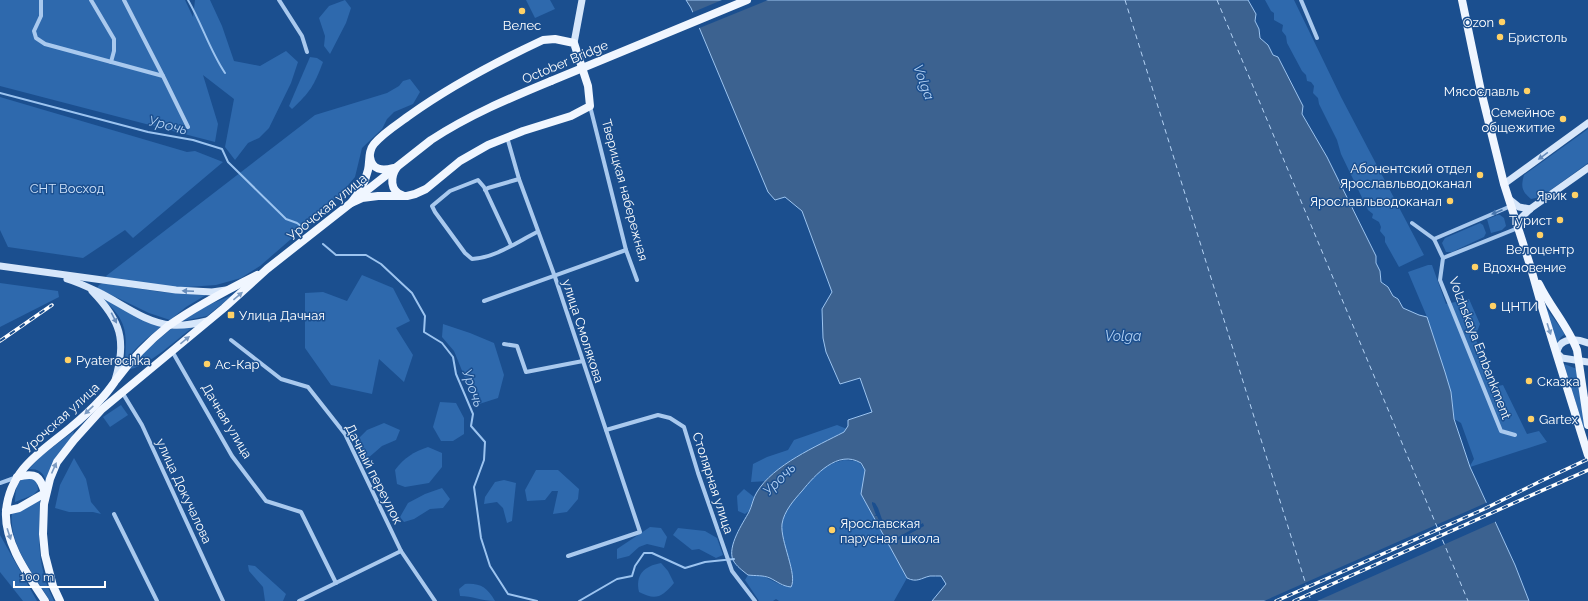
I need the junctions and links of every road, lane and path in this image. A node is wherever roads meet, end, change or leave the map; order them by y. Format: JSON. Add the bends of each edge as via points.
{"nodes":[{"id":1,"x":41,"y":0,"type":"edge"},
{"id":2,"x":91,"y":0,"type":"edge"},
{"id":3,"x":124,"y":0,"type":"edge"},
{"id":4,"x":279,"y":0,"type":"edge"},
{"id":5,"x":582,"y":0,"type":"edge"},
{"id":6,"x":747,"y":0,"type":"edge"},
{"id":7,"x":1301,"y":0,"type":"edge"},
{"id":8,"x":1462,"y":0,"type":"edge"},
{"id":9,"x":1317,"y":38,"type":"dead end"},
{"id":10,"x":574,"y":43,"type":"junction"},
{"id":11,"x":307,"y":52,"type":"dead end"},
{"id":12,"x":111,"y":62,"type":"junction"},
{"id":13,"x":163,"y":76,"type":"junction"},
{"id":14,"x":590,"y":106,"type":"junction"},
{"id":15,"x":1588,"y":123,"type":"edge"},
{"id":16,"x":188,"y":127,"type":"dead end"},
{"id":17,"x":507,"y":137,"type":"junction"},
{"id":18,"x":370,"y":154,"type":"junction"},
{"id":19,"x":400,"y":164,"type":"junction"},
{"id":20,"x":1588,"y":168,"type":"edge"},
{"id":21,"x":519,"y":179,"type":"junction"},
{"id":22,"x":1504,"y":184,"type":"junction"},
{"id":23,"x":485,"y":190,"type":"junction"},
{"id":24,"x":407,"y":196,"type":"junction"},
{"id":25,"x":1508,"y":197,"type":"junction"},
{"id":26,"x":351,"y":203,"type":"junction"},
{"id":27,"x":1511,"y":206,"type":"junction"},
{"id":28,"x":1530,"y":208,"type":"junction"},
{"id":29,"x":1412,"y":224,"type":"dead end"},
{"id":30,"x":1518,"y":228,"type":"junction"},
{"id":31,"x":537,"y":232,"type":"junction"},
{"id":32,"x":1434,"y":239,"type":"junction"},
{"id":33,"x":511,"y":245,"type":"junction"},
{"id":34,"x":626,"y":250,"type":"junction"},
{"id":35,"x":1443,"y":258,"type":"junction"},
{"id":36,"x":1530,"y":265,"type":"junction"},
{"id":37,"x":0,"y":266,"type":"edge"},
{"id":38,"x":267,"y":269,"type":"junction"},
{"id":39,"x":51,"y":273,"type":"junction"},
{"id":40,"x":555,"y":277,"type":"junction"},
{"id":41,"x":637,"y":280,"type":"dead end"},
{"id":42,"x":89,"y":288,"type":"junction"},
{"id":43,"x":227,"y":290,"type":"junction"},
{"id":44,"x":484,"y":301,"type":"dead end"},
{"id":45,"x":1559,"y":318,"type":"junction"},
{"id":46,"x":208,"y":321,"type":"junction"},
{"id":47,"x":170,"y":325,"type":"junction"},
{"id":48,"x":231,"y":340,"type":"dead end"},
{"id":49,"x":1573,"y":340,"type":"junction"},
{"id":50,"x":1585,"y":342,"type":"edge"},
{"id":51,"x":504,"y":344,"type":"dead end"},
{"id":52,"x":171,"y":351,"type":"junction"},
{"id":53,"x":1557,"y":353,"type":"junction"},
{"id":54,"x":583,"y":362,"type":"junction"},
{"id":55,"x":1584,"y":362,"type":"edge"},
{"id":56,"x":115,"y":381,"type":"junction"},
{"id":57,"x":122,"y":392,"type":"junction"},
{"id":58,"x":1588,"y":422,"type":"edge"},
{"id":59,"x":606,"y":430,"type":"junction"},
{"id":60,"x":1515,"y":435,"type":"dead end"},
{"id":61,"x":1588,"y":455,"type":"edge"},
{"id":62,"x":17,"y":477,"type":"junction"},
{"id":63,"x":0,"y":484,"type":"edge"},
{"id":64,"x":45,"y":494,"type":"junction"},
{"id":65,"x":3,"y":511,"type":"edge"},
{"id":66,"x":114,"y":514,"type":"dead end"},
{"id":67,"x":401,"y":551,"type":"junction"},
{"id":68,"x":568,"y":556,"type":"dead end"},
{"id":69,"x":336,"y":583,"type":"junction"},
{"id":70,"x":45,"y":601,"type":"edge"},
{"id":71,"x":60,"y":601,"type":"edge"},
{"id":72,"x":157,"y":601,"type":"edge"},
{"id":73,"x":223,"y":601,"type":"edge"},
{"id":74,"x":298,"y":601,"type":"edge"},
{"id":75,"x":435,"y":601,"type":"edge"},
{"id":76,"x":755,"y":601,"type":"edge"}],
"edges":[{"from":1,"to":12,"type":"street","via":[[41,16],[34,31],[36,38],[45,44]]},
{"from":2,"to":12,"type":"street","via":[[114,40]]},
{"from":3,"to":13,"type":"street"},
{"from":4,"to":11,"type":"street","via":[[302,36]]},
{"from":5,"to":10,"type":"main road"},
{"from":6,"to":19,"type":"main road","name":"October Bridge","bridge":true,"via":[[467,118],[431,140]]},
{"from":7,"to":9,"type":"street"},
{"from":8,"to":22,"type":"main road"},
{"from":10,"to":14,"type":"main road","via":[[588,86]]},
{"from":10,"to":18,"type":"main road","via":[[555,39],[543,40],[446,90],[373,144]]},
{"from":12,"to":13,"type":"street"},
{"from":13,"to":16,"type":"street"},
{"from":14,"to":17,"type":"main road","via":[[567,118]]},
{"from":14,"to":34,"type":"street","name":"Тверицкая набережная"},
{"from":15,"to":22,"type":"main road","one_way":true},
{"from":17,"to":21,"type":"street","name":"улица Смолякова"},
{"from":17,"to":24,"type":"main road","via":[[472,154],[421,192]]},
{"from":18,"to":19,"type":"main road","via":[[371,163],[377,168],[386,170]]},
{"from":18,"to":26,"type":"main road","via":[[363,185]]},
{"from":19,"to":24,"type":"main road","via":[[393,174],[393,188],[398,194]]},
{"from":19,"to":26,"type":"main road","name":"Урочская улица"},
{"from":20,"to":28,"type":"main road"},
{"from":21,"to":23,"type":"street"},
{"from":21,"to":31,"type":"street","name":"улица Смолякова"},
{"from":22,"to":25,"type":"main road"},
{"from":23,"to":33,"type":"street"},
{"from":23,"to":33,"type":"street","via":[[478,180],[450,191],[432,206],[472,259],[480,259]]},
{"from":24,"to":26,"type":"main road","via":[[362,198]]},
{"from":25,"to":27,"type":"main road"},
{"from":25,"to":28,"type":"main road","via":[[1518,207]]},
{"from":26,"to":38,"type":"main road","name":"Урочская улица"},
{"from":27,"to":30,"type":"main road"},
{"from":27,"to":32,"type":"street","one_way":true},
{"from":28,"to":30,"type":"main road","via":[[1521,218]]},
{"from":29,"to":32,"type":"street"},
{"from":30,"to":35,"type":"street"},
{"from":30,"to":36,"type":"main road"},
{"from":31,"to":33,"type":"street"},
{"from":31,"to":40,"type":"street","name":"улица Смолякова"},
{"from":32,"to":35,"type":"street"},
{"from":34,"to":40,"type":"street"},
{"from":34,"to":41,"type":"street","name":"Тверицкая набережная"},
{"from":35,"to":60,"type":"street","name":"Volzhskaya Embankment","via":[[1440,280],[1452,311],[1501,431]]},
{"from":36,"to":45,"type":"main road"},
{"from":36,"to":53,"type":"main road","one_way":true},
{"from":37,"to":39,"type":"main road"},
{"from":38,"to":43,"type":"main road","name":"Урочская улица"},
{"from":46,"to":38,"type":"main road","name":"Урочская улица","one_way":true},
{"from":39,"to":42,"type":"main road"},
{"from":43,"to":39,"type":"main road","one_way":true,"via":[[176,290]]},
{"from":40,"to":44,"type":"street"},
{"from":40,"to":54,"type":"street","name":"улица Смолякова"},
{"from":42,"to":47,"type":"main road","via":[[144,316]]},
{"from":42,"to":56,"type":"main road","one_way":true,"via":[[112,313],[121,337],[120,362]]},
{"from":43,"to":47,"type":"main road","name":"Урочская улица"},
{"from":45,"to":49,"type":"main road"},
{"from":45,"to":50,"type":"main road"},
{"from":46,"to":47,"type":"main road","via":[[192,325]]},
{"from":52,"to":46,"type":"main road","name":"Урочская улица","one_way":true},
{"from":47,"to":56,"type":"main road","name":"Урочская улица","via":[[140,350]]},
{"from":48,"to":67,"type":"street","name":"Дачный переулок","via":[[281,379],[308,387],[345,434]]},
{"from":49,"to":50,"type":"main road"},
{"from":49,"to":53,"type":"main road","via":[[1566,340],[1561,344],[1557,348]]},
{"from":49,"to":55,"type":"main road"},
{"from":51,"to":54,"type":"street","via":[[517,346],[526,372]]},
{"from":52,"to":57,"type":"main road","name":"Урочская улица"},
{"from":52,"to":69,"type":"street","name":"Дачная улица","via":[[232,456],[266,501],[301,512]]},
{"from":53,"to":55,"type":"main road","via":[[1562,358]]},
{"from":53,"to":61,"type":"main road"},
{"from":54,"to":59,"type":"street","name":"улица Смолякова"},
{"from":55,"to":58,"type":"main road"},
{"from":56,"to":62,"type":"main road","name":"Урочская улица","one_way":true,"via":[[102,399],[31,460]]},
{"from":64,"to":57,"type":"main road","name":"Урочская улица","one_way":true,"via":[[57,462],[101,410]]},
{"from":57,"to":73,"type":"street","name":"улица Докучалова","via":[[142,425]]},
{"from":59,"to":68,"type":"street","name":"улица Смолякова","via":[[640,532]]},
{"from":59,"to":76,"type":"street","name":"Столярная улица","via":[[658,415],[670,418],[684,427],[732,571]]},
{"from":62,"to":63,"type":"street"},
{"from":62,"to":64,"type":"main road","via":[[35,475],[42,482]]},
{"from":62,"to":65,"type":"main road","name":"Урочская улица"},
{"from":64,"to":65,"type":"main road","via":[[24,505]]},
{"from":64,"to":71,"type":"main road","name":"Урочская улица","via":[[45,555],[53,586]]},
{"from":65,"to":70,"type":"main road","name":"Урочская улица","one_way":true,"via":[[12,542]]},
{"from":66,"to":72,"type":"street"},
{"from":67,"to":69,"type":"street"},
{"from":67,"to":75,"type":"street","name":"Дачный переулок"},
{"from":69,"to":74,"type":"street"}]}
